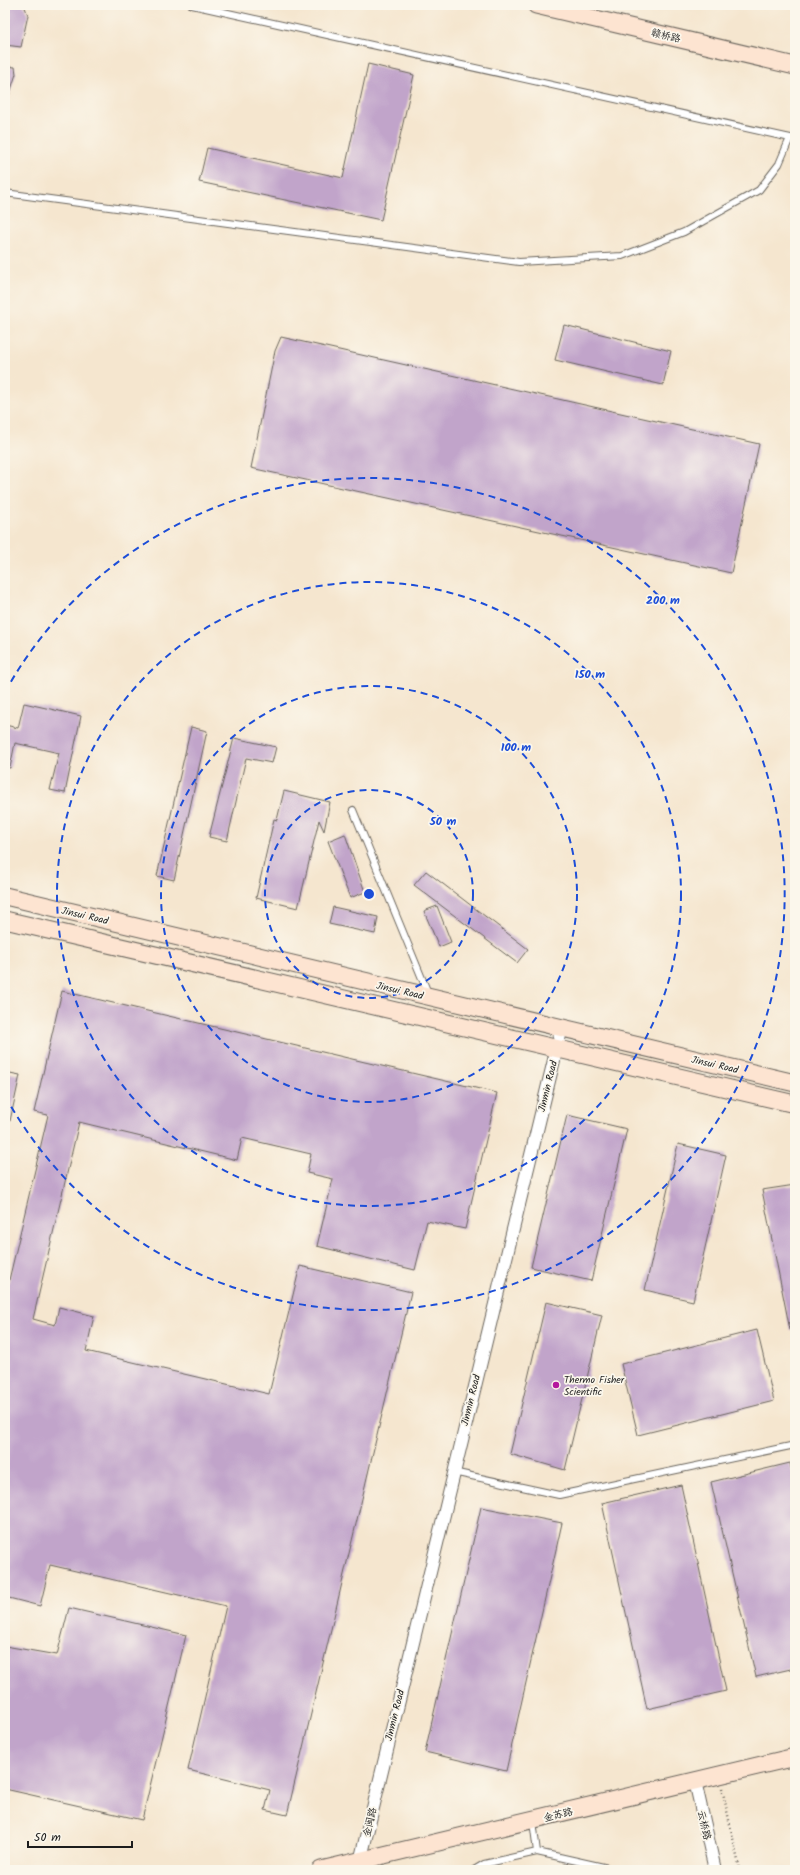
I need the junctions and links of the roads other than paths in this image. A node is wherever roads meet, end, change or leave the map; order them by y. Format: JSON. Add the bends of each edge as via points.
{"nodes":[{"id":1,"x":192,"y":5,"type":"edge"},
{"id":2,"x":536,"y":5,"type":"edge"},
{"id":3,"x":795,"y":66,"type":"edge"},
{"id":4,"x":793,"y":138,"type":"edge"},
{"id":5,"x":5,"y":193,"type":"edge"},
{"id":6,"x":353,"y":810,"type":"dead end"},
{"id":7,"x":5,"y":896,"type":"edge"},
{"id":8,"x":5,"y":920,"type":"edge"},
{"id":9,"x":430,"y":997,"type":"junction"},
{"id":10,"x":562,"y":1027,"type":"junction"},
{"id":11,"x":556,"y":1049,"type":"junction"},
{"id":12,"x":795,"y":1083,"type":"edge"},
{"id":13,"x":795,"y":1104,"type":"edge"},
{"id":14,"x":795,"y":1445,"type":"edge"},
{"id":15,"x":453,"y":1472,"type":"junction"},
{"id":16,"x":795,"y":1757,"type":"edge"},
{"id":17,"x":695,"y":1781,"type":"junction"},
{"id":18,"x":533,"y":1820,"type":"junction"},
{"id":19,"x":537,"y":1852,"type":"junction"},
{"id":20,"x":359,"y":1865,"type":"edge"},
{"id":21,"x":321,"y":1870,"type":"edge"},
{"id":22,"x":474,"y":1870,"type":"edge"},
{"id":23,"x":617,"y":1870,"type":"edge"},
{"id":24,"x":715,"y":1870,"type":"edge"}],
"edges":[{"from":1,"to":4,"type":"lane"},
{"from":2,"to":3,"type":"street","name":"赣桥路"},
{"from":4,"to":5,"type":"lane","via":[[779,164],[759,190],[684,232],[622,256],[519,262]]},
{"from":6,"to":9,"type":"lane"},
{"from":7,"to":9,"type":"street","name":"Jinsui Road"},
{"from":8,"to":11,"type":"street","name":"Jinsui Road"},
{"from":9,"to":10,"type":"street","name":"Jinsui Road"},
{"from":10,"to":11,"type":"street","name":"Jinmin Road"},
{"from":10,"to":12,"type":"street","name":"Jinsui Road"},
{"from":11,"to":13,"type":"street","name":"Jinsui Road"},
{"from":11,"to":15,"type":"street","name":"Jinmin Road"},
{"from":14,"to":15,"type":"lane","via":[[559,1495]]},
{"from":15,"to":20,"type":"street","name":"金闽路"},
{"from":16,"to":17,"type":"street","name":"金苏路"},
{"from":17,"to":18,"type":"street","name":"金苏路"},
{"from":17,"to":24,"type":"street","name":"云桥路"},
{"from":18,"to":19,"type":"lane"},
{"from":18,"to":20,"type":"street","name":"金苏路"},
{"from":19,"to":22,"type":"lane","via":[[484,1864]]},
{"from":19,"to":23,"type":"lane"},
{"from":20,"to":21,"type":"street","name":"金苏路"}]}
